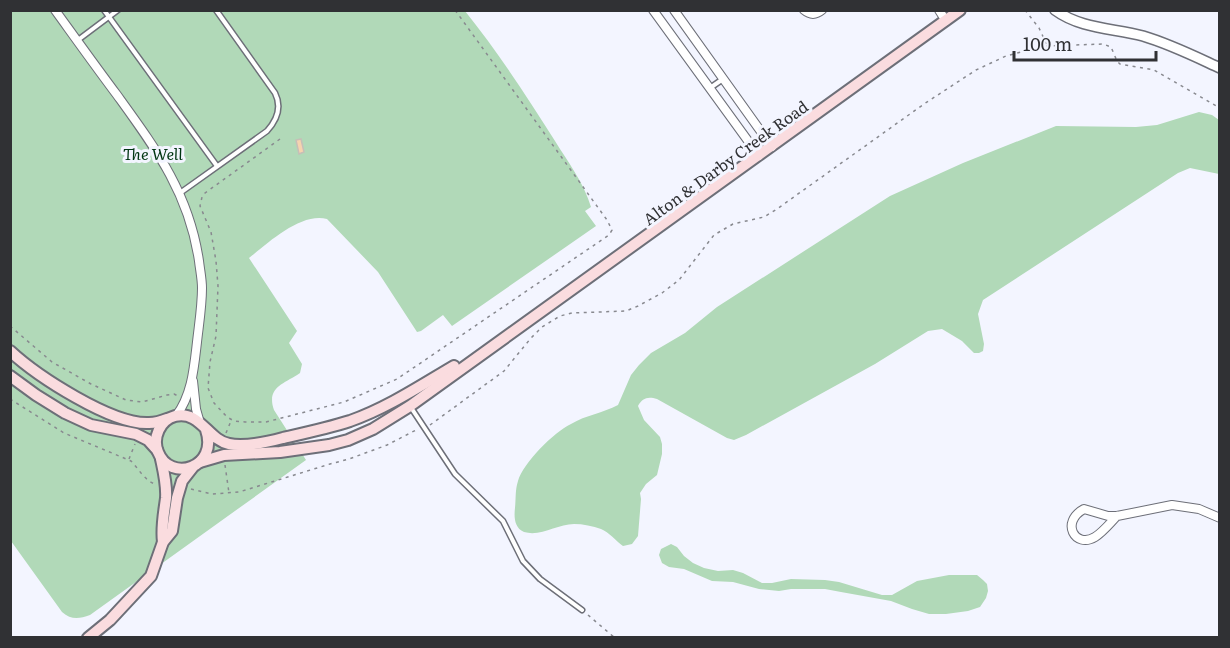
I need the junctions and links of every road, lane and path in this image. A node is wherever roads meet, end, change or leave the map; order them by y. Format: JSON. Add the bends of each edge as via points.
{"nodes":[{"id":1,"x":55,"y":10,"type":"edge"},
{"id":2,"x":104,"y":10,"type":"edge"},
{"id":3,"x":118,"y":10,"type":"edge"},
{"id":4,"x":216,"y":10,"type":"edge"},
{"id":5,"x":455,"y":10,"type":"edge"},
{"id":6,"x":653,"y":10,"type":"edge"},
{"id":7,"x":674,"y":10,"type":"edge"},
{"id":8,"x":804,"y":10,"type":"edge"},
{"id":9,"x":822,"y":10,"type":"edge"},
{"id":10,"x":939,"y":10,"type":"edge"},
{"id":11,"x":960,"y":10,"type":"edge"},
{"id":12,"x":1025,"y":10,"type":"edge"},
{"id":13,"x":1054,"y":10,"type":"edge"},
{"id":14,"x":109,"y":18,"type":"junction"},
{"id":15,"x":946,"y":21,"type":"junction"},
{"id":16,"x":77,"y":41,"type":"junction"},
{"id":17,"x":1048,"y":45,"type":"junction"},
{"id":18,"x":1220,"y":68,"type":"edge"},
{"id":19,"x":723,"y":79,"type":"junction"},
{"id":20,"x":710,"y":89,"type":"junction"},
{"id":21,"x":1220,"y":108,"type":"edge"},
{"id":22,"x":280,"y":139,"type":"dead end"},
{"id":23,"x":772,"y":147,"type":"junction"},
{"id":24,"x":759,"y":156,"type":"junction"},
{"id":25,"x":217,"y":166,"type":"junction"},
{"id":26,"x":180,"y":193,"type":"junction"},
{"id":27,"x":10,"y":326,"type":"edge"},
{"id":28,"x":507,"y":336,"type":"junction"},
{"id":29,"x":10,"y":351,"type":"edge"},
{"id":30,"x":10,"y":376,"type":"edge"},
{"id":31,"x":192,"y":376,"type":"junction"},
{"id":32,"x":181,"y":398,"type":"dead end"},
{"id":33,"x":10,"y":399,"type":"edge"},
{"id":34,"x":410,"y":406,"type":"junction"},
{"id":35,"x":172,"y":418,"type":"junction"},
{"id":36,"x":232,"y":420,"type":"junction"},
{"id":37,"x":203,"y":426,"type":"junction"},
{"id":38,"x":425,"y":428,"type":"junction"},
{"id":39,"x":226,"y":437,"type":"dead end"},
{"id":40,"x":137,"y":441,"type":"dead end"},
{"id":41,"x":159,"y":454,"type":"junction"},
{"id":42,"x":128,"y":460,"type":"junction"},
{"id":43,"x":225,"y":460,"type":"dead end"},
{"id":44,"x":196,"y":464,"type":"junction"},
{"id":45,"x":160,"y":483,"type":"dead end"},
{"id":46,"x":190,"y":488,"type":"dead end"},
{"id":47,"x":229,"y":494,"type":"junction"},
{"id":48,"x":1117,"y":516,"type":"junction"},
{"id":49,"x":1220,"y":518,"type":"edge"},
{"id":50,"x":163,"y":542,"type":"junction"},
{"id":51,"x":582,"y":610,"type":"joint"},
{"id":52,"x":89,"y":637,"type":"edge"},
{"id":53,"x":615,"y":638,"type":"edge"}],
"edges":[{"from":1,"to":16,"type":"street"},
{"from":2,"to":14,"type":"lane"},
{"from":3,"to":14,"type":"lane"},
{"from":4,"to":25,"type":"lane","via":[[279,100],[273,124],[267,131]]},
{"from":5,"to":36,"type":"path","via":[[612,230],[387,384],[344,402],[266,422]]},
{"from":6,"to":20,"type":"street"},
{"from":7,"to":19,"type":"street"},
{"from":8,"to":9,"type":"street","via":[[814,14]]},
{"from":10,"to":15,"type":"street"},
{"from":11,"to":15,"type":"main road","name":"Alton & Darby Creek Road"},
{"from":12,"to":17,"type":"path"},
{"from":13,"to":18,"type":"street","via":[[1084,24],[1172,45]]},
{"from":14,"to":16,"type":"lane"},
{"from":14,"to":25,"type":"lane"},
{"from":15,"to":23,"type":"main road","name":"Alton & Darby Creek Road"},
{"from":16,"to":26,"type":"street","via":[[150,140]]},
{"from":17,"to":21,"type":"path","via":[[1103,44],[1111,47],[1120,64],[1154,69]]},
{"from":17,"to":38,"type":"path","via":[[1006,56],[976,70],[777,209],[714,235],[679,280],[638,306],[626,311],[572,313],[542,327],[504,371]]},
{"from":19,"to":20,"type":"lane"},
{"from":19,"to":23,"type":"street"},
{"from":20,"to":24,"type":"street"},
{"from":22,"to":36,"type":"path","via":[[205,193],[200,201],[213,239],[219,286],[208,388],[214,403]]},
{"from":23,"to":24,"type":"main road","name":"Alton & Darby Creek Road"},
{"from":24,"to":28,"type":"main road","name":"Alton & Darby Creek Road"},
{"from":25,"to":26,"type":"lane"},
{"from":26,"to":31,"type":"street","via":[[196,245],[202,286]]},
{"from":27,"to":32,"type":"path","via":[[52,362],[126,400],[142,402],[174,394]]},
{"from":28,"to":34,"type":"main road","name":"Alton & Darby Creek Road"},
{"from":28,"to":37,"type":"main road","name":"Alton & Darby Creek Road","via":[[390,404],[350,421],[242,445],[222,442]]},
{"from":29,"to":35,"type":"main road","via":[[55,384],[105,412],[149,423]]},
{"from":30,"to":41,"type":"main road","via":[[65,413],[91,425],[148,440]]},
{"from":31,"to":35,"type":"street","via":[[181,410]]},
{"from":31,"to":37,"type":"street","via":[[196,409]]},
{"from":33,"to":42,"type":"path","via":[[64,433]]},
{"from":34,"to":38,"type":"lane"},
{"from":34,"to":44,"type":"main road","name":"Alton & Darby Creek Road","via":[[348,440],[280,452],[224,455]]},
{"from":35,"to":37,"type":"main road","via":[[184,415]]},
{"from":35,"to":41,"type":"main road","via":[[157,433]]},
{"from":36,"to":39,"type":"path"},
{"from":37,"to":44,"type":"main road","via":[[208,447]]},
{"from":38,"to":47,"type":"path","via":[[349,459]]},
{"from":38,"to":51,"type":"lane","via":[[455,474],[503,521],[523,561]]},
{"from":40,"to":42,"type":"path"},
{"from":41,"to":44,"type":"main road","via":[[175,468]]},
{"from":41,"to":50,"type":"main road","via":[[166,479]]},
{"from":42,"to":45,"type":"path","via":[[150,483]]},
{"from":43,"to":47,"type":"path"},
{"from":44,"to":50,"type":"main road","via":[[182,481],[172,531]]},
{"from":46,"to":47,"type":"path"},
{"from":48,"to":48,"type":"street","via":[[1089,539],[1080,539],[1071,529],[1071,521],[1084,509]]},
{"from":48,"to":49,"type":"street","via":[[1172,505],[1199,509]]},
{"from":50,"to":52,"type":"main road","via":[[151,576]]},
{"from":51,"to":53,"type":"path"}]}
